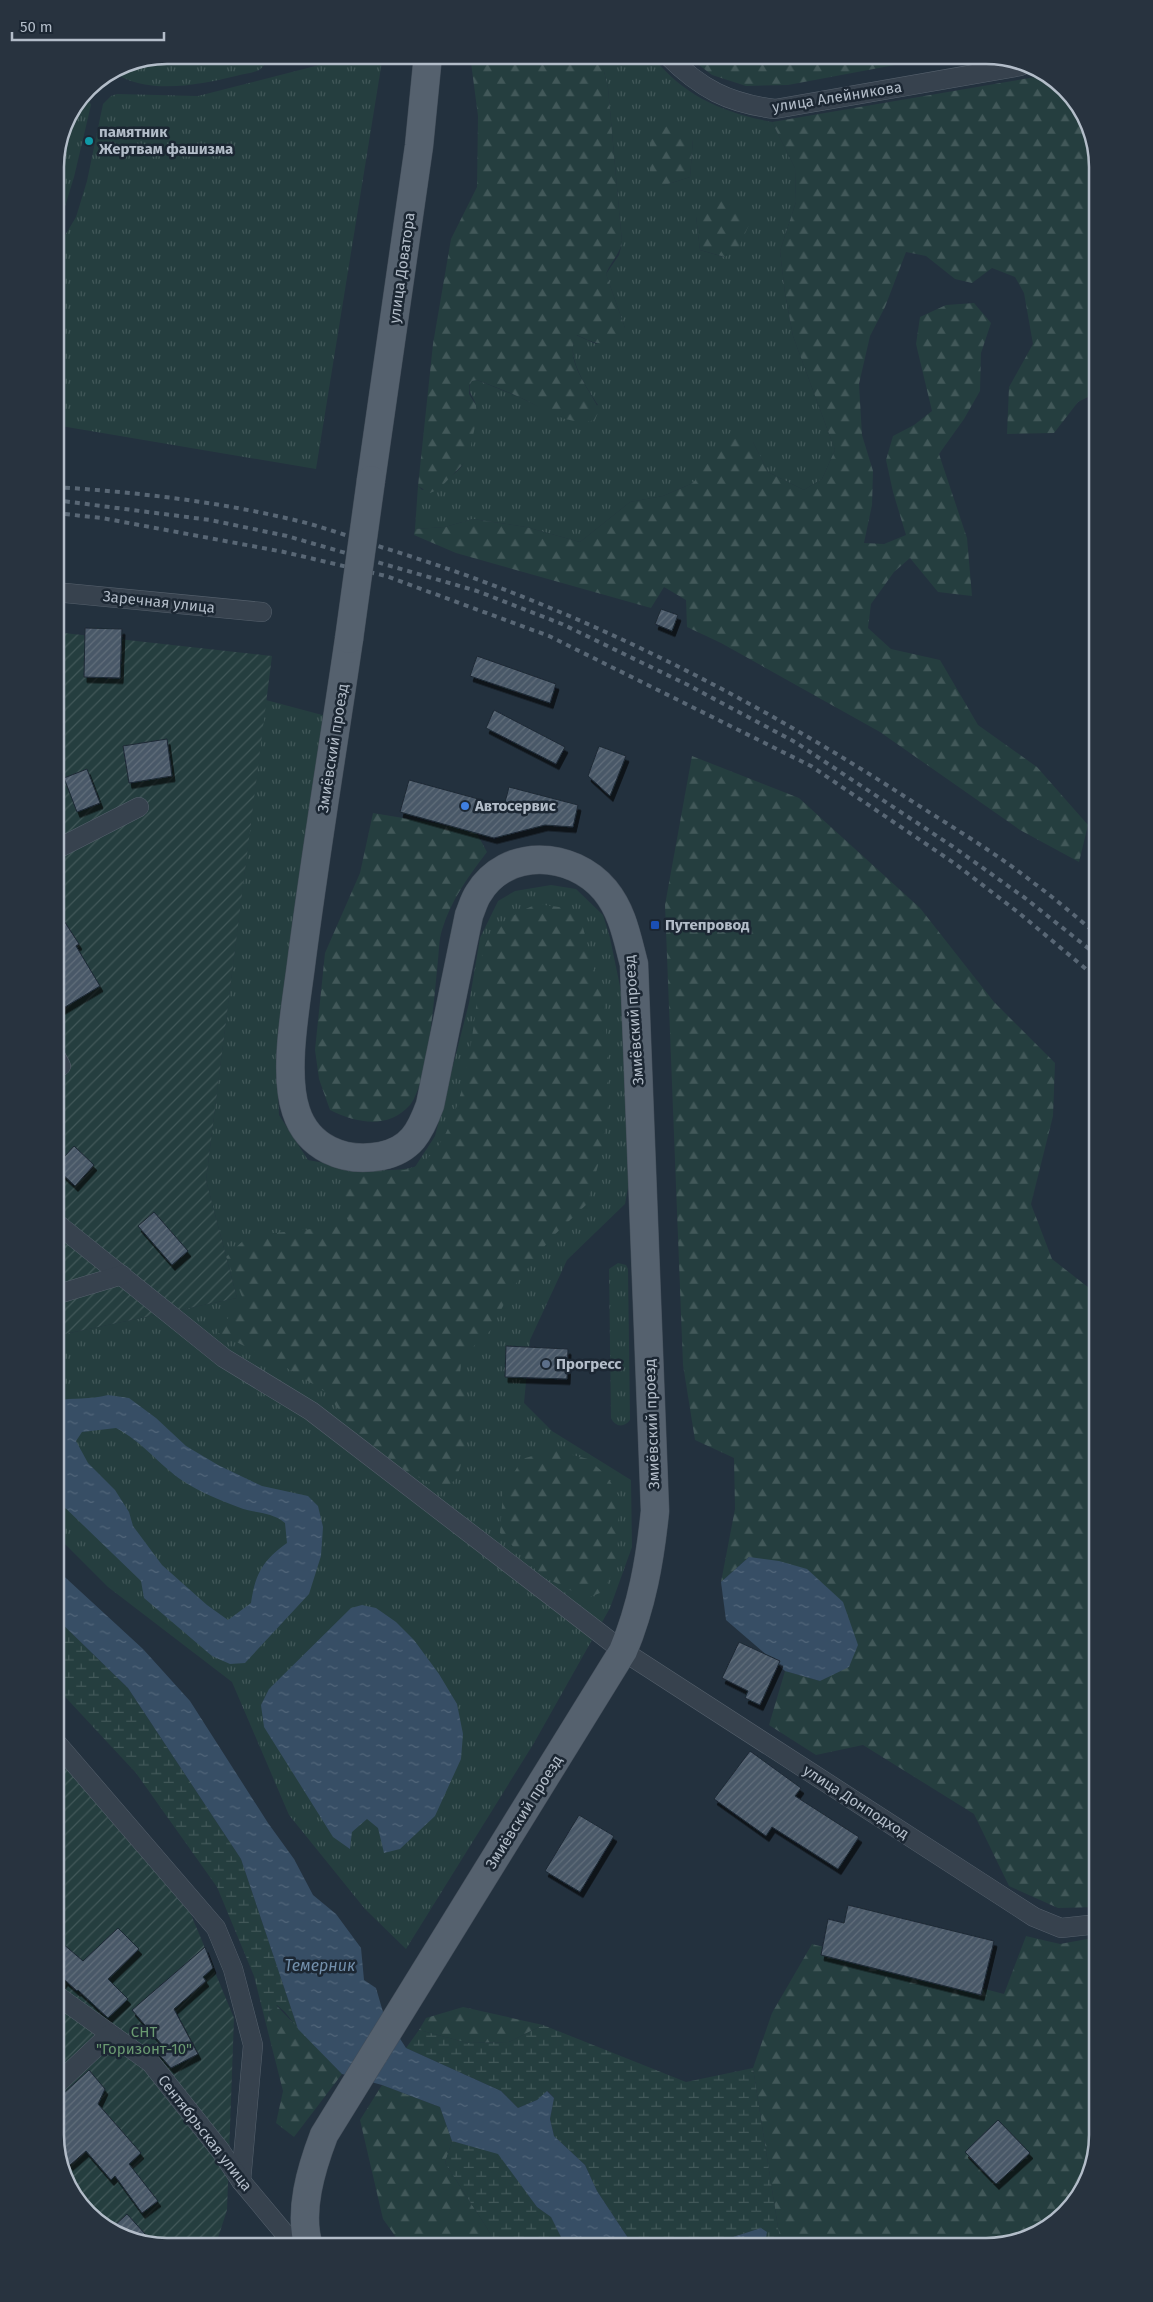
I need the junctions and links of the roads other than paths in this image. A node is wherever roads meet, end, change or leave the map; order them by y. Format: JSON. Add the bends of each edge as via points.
{"nodes":[{"id":1,"x":427,"y":64,"type":"edge"},
{"id":2,"x":678,"y":64,"type":"edge"},
{"id":3,"x":1014,"y":68,"type":"edge"},
{"id":4,"x":371,"y":480,"type":"joint"},
{"id":5,"x":64,"y":593,"type":"edge"},
{"id":6,"x":262,"y":612,"type":"dead end"},
{"id":7,"x":139,"y":807,"type":"dead end"},
{"id":8,"x":64,"y":845,"type":"edge"},
{"id":9,"x":64,"y":1229,"type":"edge"},
{"id":10,"x":122,"y":1275,"type":"junction"},
{"id":11,"x":64,"y":1292,"type":"edge"},
{"id":12,"x":623,"y":1651,"type":"junction"},
{"id":13,"x":64,"y":1751,"type":"edge"},
{"id":14,"x":1089,"y":1925,"type":"edge"},
{"id":15,"x":64,"y":2001,"type":"edge"},
{"id":16,"x":110,"y":2034,"type":"junction"},
{"id":17,"x":64,"y":2077,"type":"edge"},
{"id":18,"x":241,"y":2180,"type":"junction"},
{"id":19,"x":289,"y":2238,"type":"edge"},
{"id":20,"x":306,"y":2238,"type":"edge"}],
"edges":[{"from":1,"to":4,"type":"main road","name":"улица Доватора","via":[[420,146]]},
{"from":2,"to":3,"type":"street","name":"улица Алейникова","via":[[722,97],[776,110]]},
{"from":4,"to":12,"type":"main road","name":"Змиёвский проезд","bridge":true,"via":[[307,914],[292,1050],[291,1087],[296,1111],[305,1132],[318,1145],[336,1153],[371,1158],[392,1154],[408,1144],[421,1129],[430,1105],[469,915],[478,894],[505,867],[520,861],[541,859],[575,866],[605,891],[622,918],[634,964],[655,1511],[644,1587]]},
{"from":5,"to":6,"type":"street","name":"Заречная улица"},
{"from":7,"to":8,"type":"street"},
{"from":9,"to":10,"type":"street","name":"улица Донподход"},
{"from":10,"to":11,"type":"street"},
{"from":10,"to":12,"type":"street","name":"улица Донподход","via":[[224,1358],[311,1411]]},
{"from":12,"to":14,"type":"street","name":"улица Донподход","via":[[1034,1917],[1061,1928]]},
{"from":12,"to":20,"type":"main road","name":"Змиёвский проезд","via":[[324,2135],[314,2162],[308,2195]]},
{"from":13,"to":18,"type":"street","via":[[216,1928],[233,1969],[253,2045]]},
{"from":15,"to":16,"type":"street","name":"Сентябрьская улица"},
{"from":16,"to":17,"type":"street"},
{"from":16,"to":18,"type":"street","name":"Сентябрьская улица","via":[[151,2063]]},
{"from":18,"to":19,"type":"street","name":"Сентябрьская улица"}]}
